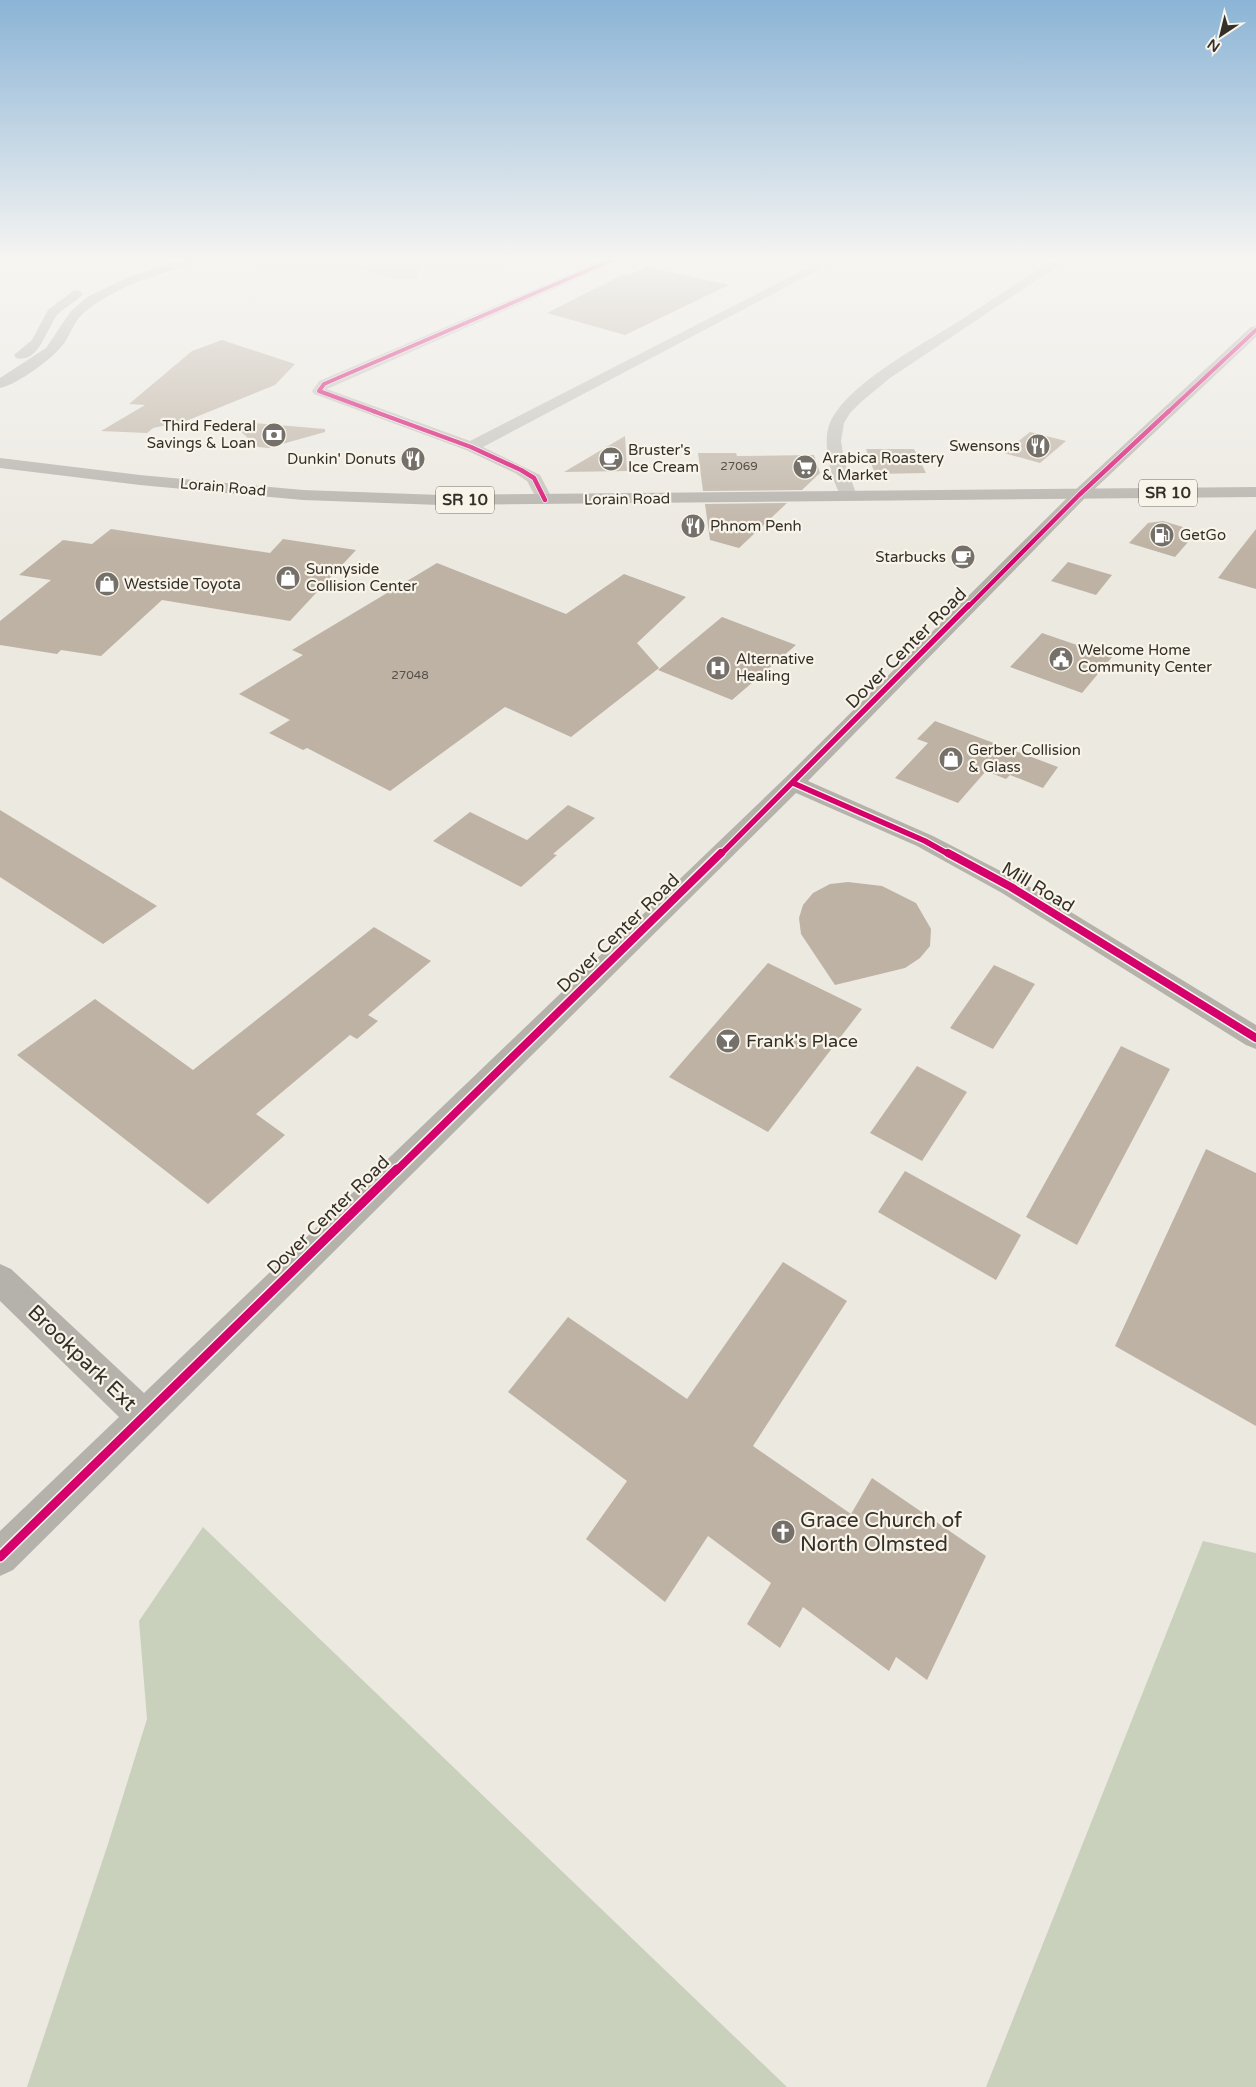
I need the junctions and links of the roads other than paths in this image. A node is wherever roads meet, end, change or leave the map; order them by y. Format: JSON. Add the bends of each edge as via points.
{"nodes":[{"id":1,"x":17,"y":356,"type":"edge"},
{"id":2,"x":43,"y":356,"type":"edge"},
{"id":3,"x":390,"y":356,"type":"edge"},
{"id":4,"x":645,"y":356,"type":"edge"},
{"id":5,"x":915,"y":356,"type":"edge"},
{"id":6,"x":1228,"y":356,"type":"edge"},
{"id":7,"x":13,"y":359,"type":"dead end"},
{"id":8,"x":0,"y":384,"type":"edge"},
{"id":9,"x":471,"y":447,"type":"junction"},
{"id":10,"x":0,"y":463,"type":"edge"},
{"id":11,"x":1256,"y":492,"type":"edge"},
{"id":12,"x":1079,"y":495,"type":"junction"},
{"id":13,"x":850,"y":496,"type":"junction"},
{"id":14,"x":544,"y":500,"type":"junction"},
{"id":15,"x":793,"y":783,"type":"junction"},
{"id":16,"x":1256,"y":1038,"type":"edge"},
{"id":17,"x":0,"y":1279,"type":"edge"},
{"id":18,"x":143,"y":1416,"type":"junction"},
{"id":19,"x":0,"y":1557,"type":"edge"}],
"edges":[{"from":1,"to":7,"type":"street"},
{"from":2,"to":8,"type":"street"},
{"from":3,"to":9,"type":"street","via":[[320,387],[319,391]]},
{"from":4,"to":9,"type":"street"},
{"from":5,"to":13,"type":"street","via":[[850,404],[837,423],[833,440],[836,461]]},
{"from":6,"to":12,"type":"street","name":"Dover Center Road"},
{"from":9,"to":14,"type":"street","via":[[534,478]]},
{"from":10,"to":14,"type":"main road","name":"Lorain Road","number":"SR 10","via":[[303,495]]},
{"from":11,"to":12,"type":"main road","name":"Lorain Road","number":"SR 10"},
{"from":12,"to":13,"type":"main road","name":"Lorain Road","number":"SR 10"},
{"from":12,"to":15,"type":"street","name":"Dover Center Road"},
{"from":13,"to":14,"type":"main road","name":"Lorain Road","number":"SR 10"},
{"from":15,"to":16,"type":"street","name":"Mill Road","via":[[925,841],[1011,887]]},
{"from":15,"to":18,"type":"street","name":"Dover Center Road"},
{"from":17,"to":18,"type":"street","name":"Brookpark Ext"},
{"from":18,"to":19,"type":"street","name":"Dover Center Road"}]}
